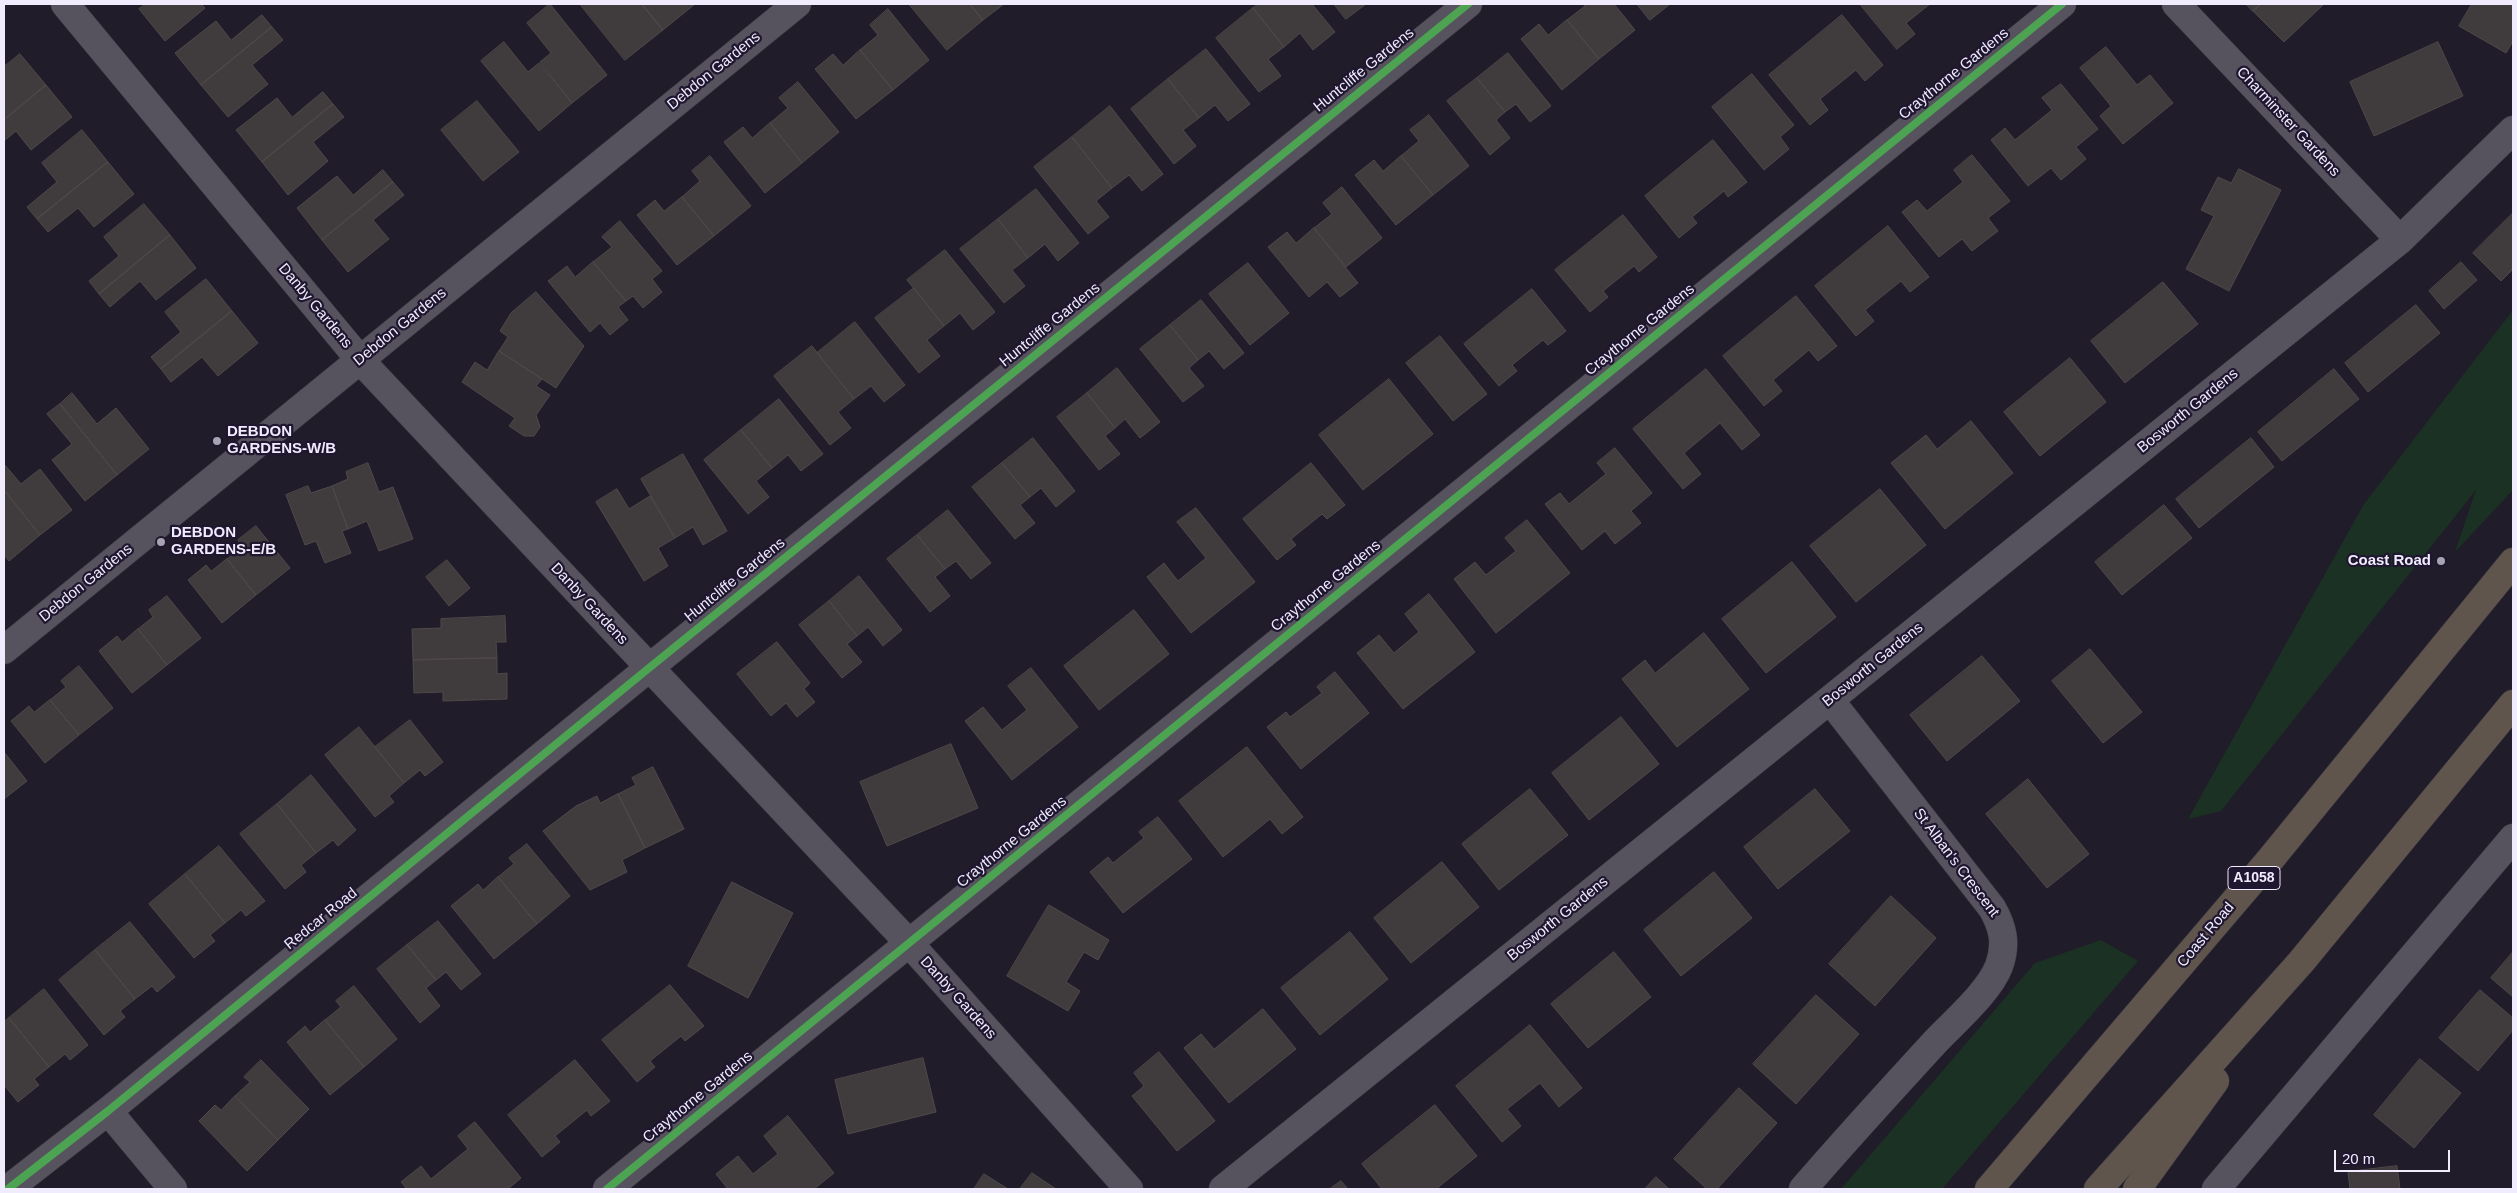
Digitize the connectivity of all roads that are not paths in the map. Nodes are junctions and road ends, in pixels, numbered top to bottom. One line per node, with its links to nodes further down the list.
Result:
1 (65, 4): 8 (street, Danby Gardens)
2 (797, 4): 8 (street, Debdon Gardens)
3 (1468, 4): 11 (street, Huntcliffe Gardens)
4 (2062, 4): 15 (street, Craythorne Gardens)
5 (2176, 4): 7 (street, Charminster Gardens)
6 (2513, 130): 7 (street, Bosworth Gardens)
7 (2400, 240): 12 (street, Bosworth Gardens)
8 (360, 360): 10 (street, Debdon Gardens); 11 (street, Danby Gardens)
9 (2513, 562): 24 (highway, Coast Road / A1058)
10 (4, 650)
11 (649, 668): 15 (street, Danby Gardens); 17 (street, Redcar Road)
12 (1830, 700): 22 (street, Bosworth Gardens); 23 (street, St Alban's Crescent)
13 (2513, 704): 16 (highway)
14 (2513, 838): 27 (street)
15 (909, 943): 20 (street, Craythorne Gardens); 21 (street, Danby Gardens)
16 (2301, 962): 25 (highway); 26 (highway)
17 (108, 1111): 18 (street, Redcar Road); 19 (street)
18 (8, 1189)
19 (172, 1189)
20 (607, 1189)
21 (1130, 1189)
22 (1223, 1189)
23 (1803, 1189)
24 (1989, 1189)
25 (2098, 1189)
26 (2137, 1189)
27 (2218, 1189)

